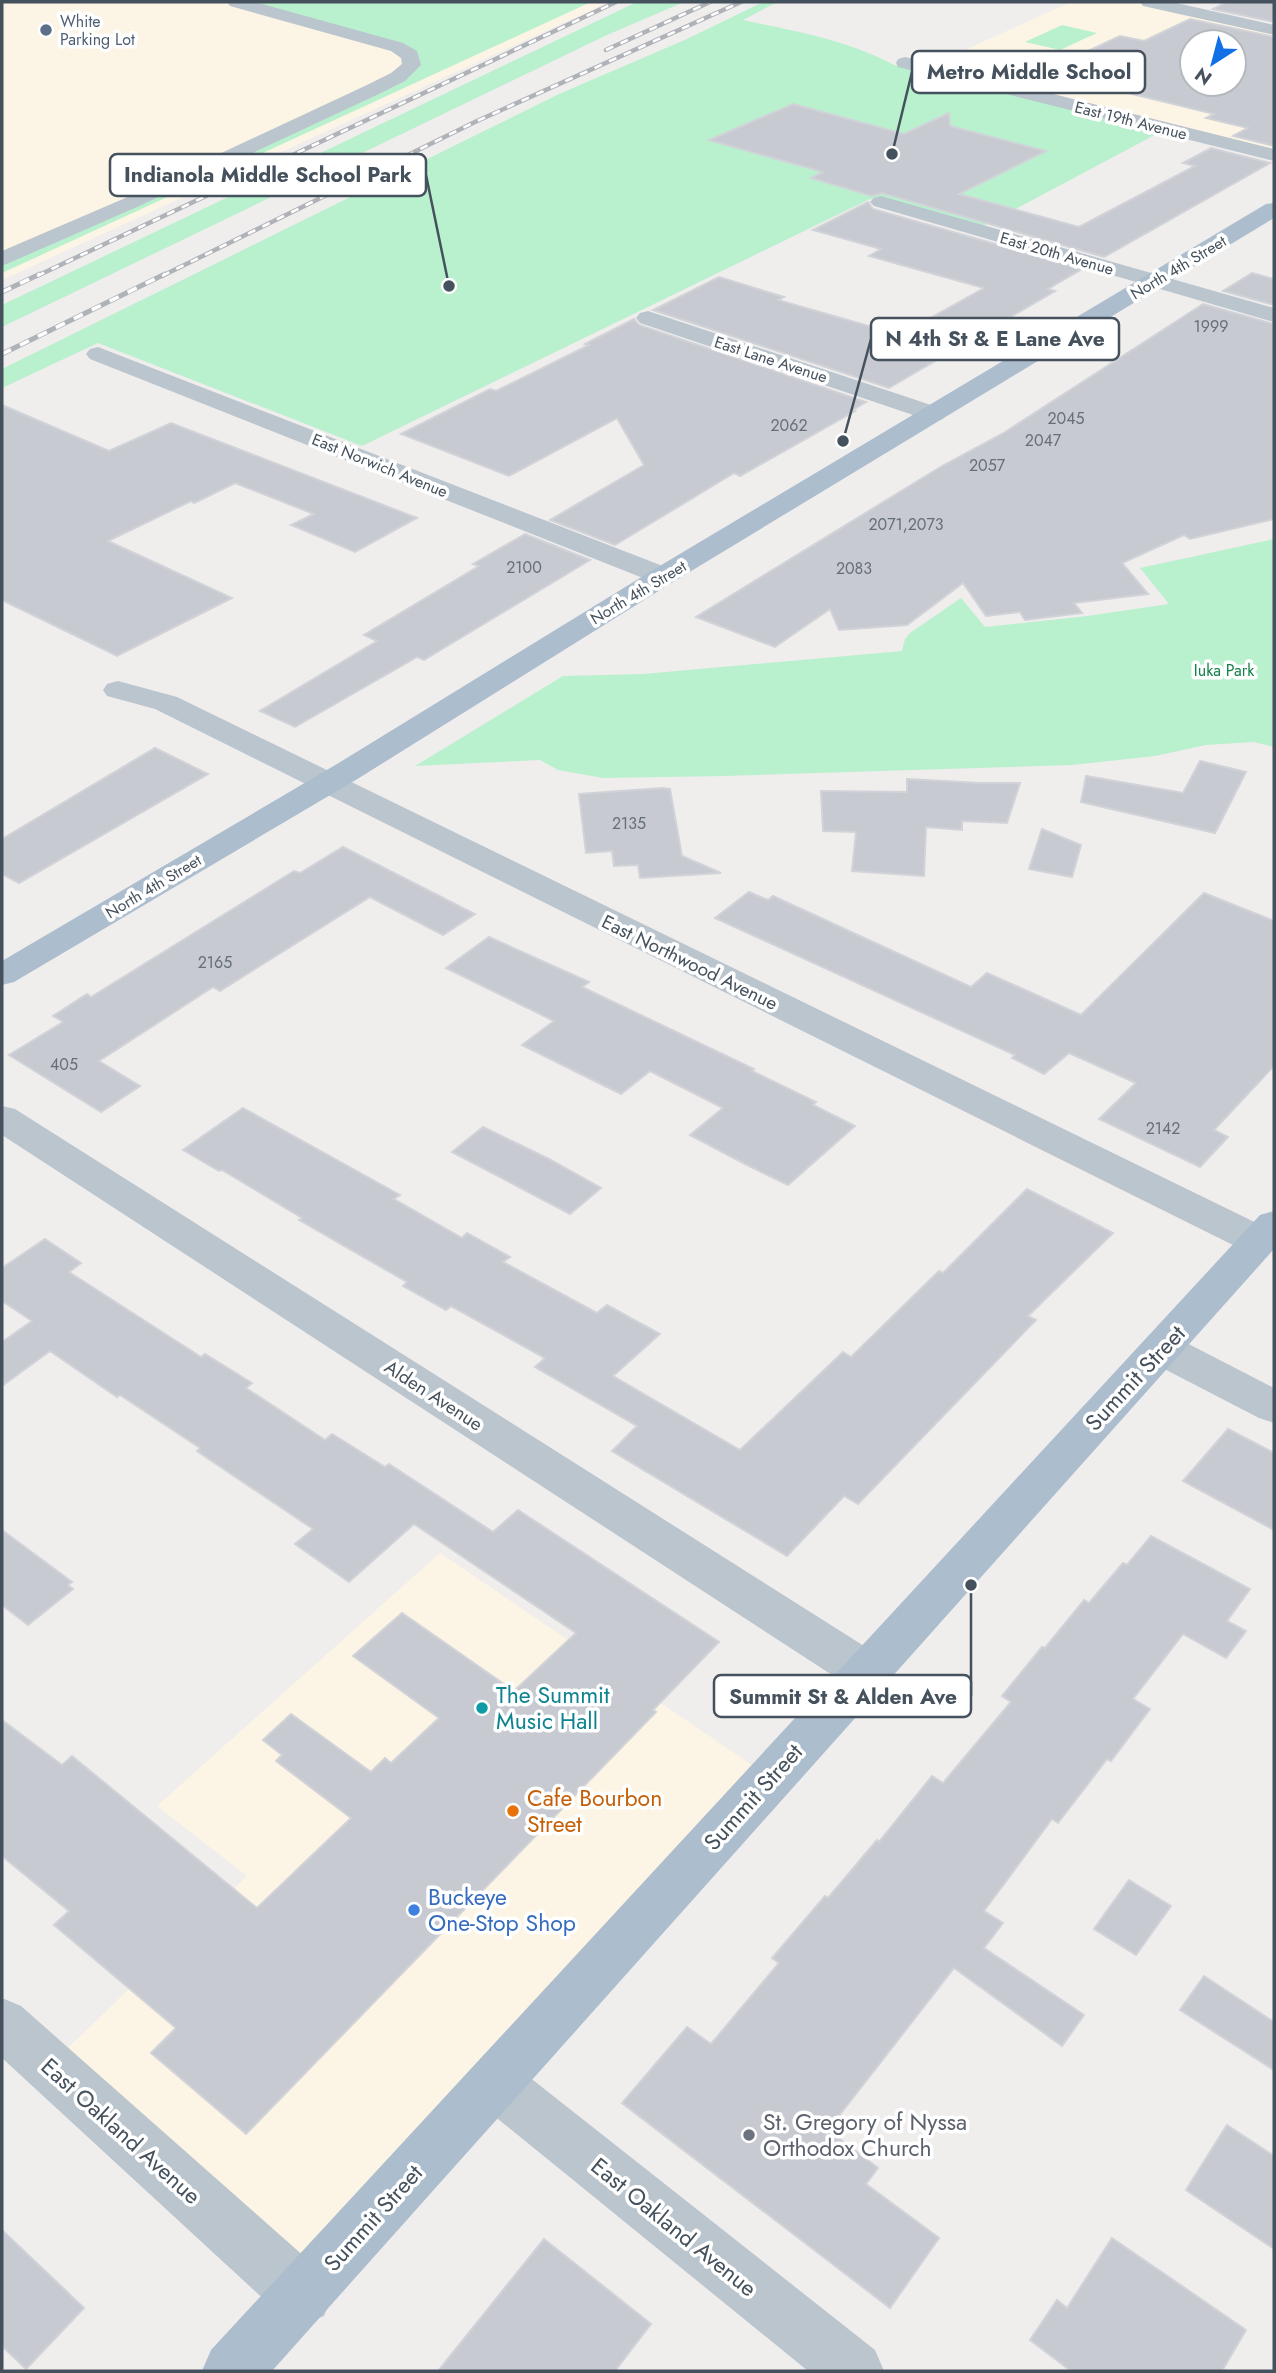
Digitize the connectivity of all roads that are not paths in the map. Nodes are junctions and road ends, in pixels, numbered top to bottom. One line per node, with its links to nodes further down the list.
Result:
1 (236, 2): 8 (street)
2 (1149, 2): 3 (street)
3 (1274, 30)
4 (905, 63): 5 (street, East 19th Avenue)
5 (1274, 155)
6 (881, 202): 9 (street, East 20th Avenue)
7 (1274, 209): 9 (main road, North 4th Street)
8 (2, 259)
9 (1154, 281): 10 (street, East 20th Avenue); 13 (main road, North 4th Street)
10 (1274, 315)
11 (648, 318): 13 (street, East Lane Avenue)
12 (98, 354): 14 (street, East Norwich Avenue)
13 (934, 414): 14 (main road, North 4th Street)
14 (663, 576): 16 (main road, North 4th Street)
15 (118, 690): 16 (street, East Northwood Avenue)
16 (327, 783): 17 (main road, North 4th Street); 19 (street, East Northwood Avenue)
17 (2, 975)
18 (2, 1118): 22 (street, Alden Avenue)
19 (1267, 1232): 20 (main road, Summit Street)
20 (1162, 1349): 21 (street); 22 (main road, Summit Street)
21 (1274, 1407)
22 (866, 1671): 24 (main road, Summit Street)
23 (2, 2023): 25 (street, East Oakland Avenue)
24 (495, 2083): 25 (main road, Summit Street); 27 (street, East Oakland Avenue)
25 (303, 2295): 26 (main road, Summit Street)
26 (232, 2371)
27 (854, 2371)

